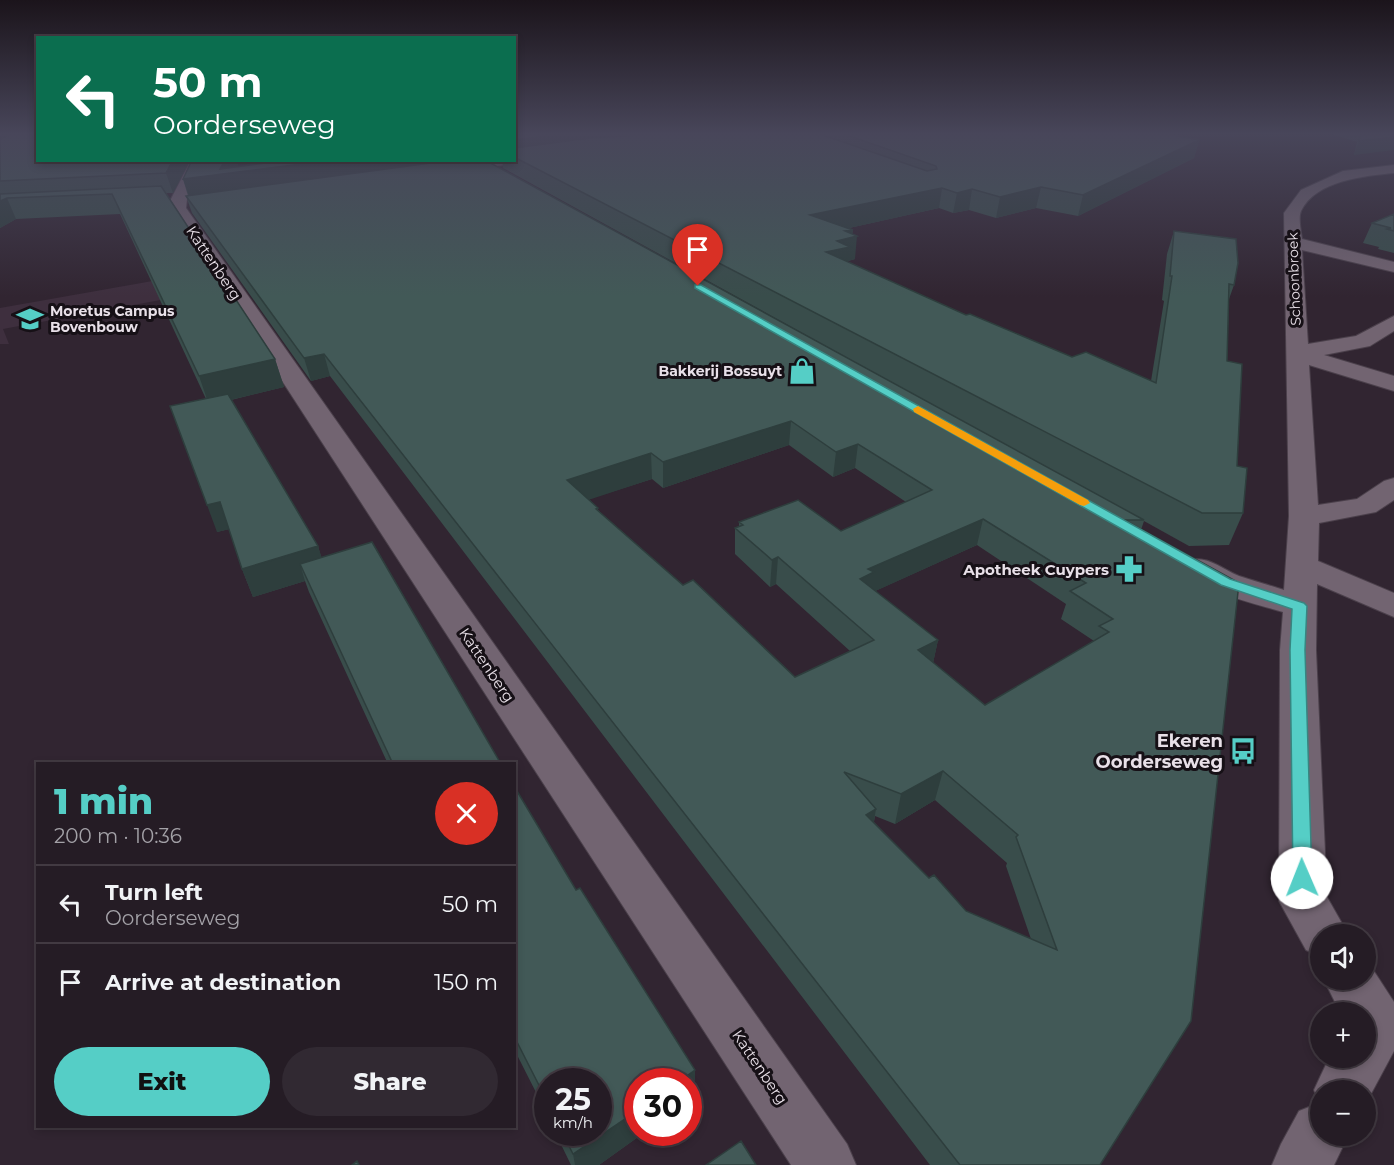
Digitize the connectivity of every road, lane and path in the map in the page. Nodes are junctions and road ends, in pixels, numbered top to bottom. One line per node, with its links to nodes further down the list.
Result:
1 (184, 188): 16 (street, Kattenberg)
2 (1316, 188): 3 (street, Schoonbroek)
3 (1292, 242): 4 (street); 6 (street, Schoonbroek)
4 (1394, 267)
5 (1394, 322): 6 (street)
6 (1296, 353): 7 (street); 9 (street, Schoonbroek)
7 (1394, 384)
8 (1394, 487): 9 (street)
9 (1304, 516): 11 (street, Schoonbroek)
10 (1174, 553): 12 (street)
11 (1302, 565): 12 (street, Schoonbroek); 13 (street)
12 (1299, 606): 14 (street, Schoonbroek)
13 (1394, 606)
14 (1317, 924)
15 (1312, 1146): 17 (street)
16 (826, 1165)
17 (1302, 1165)

